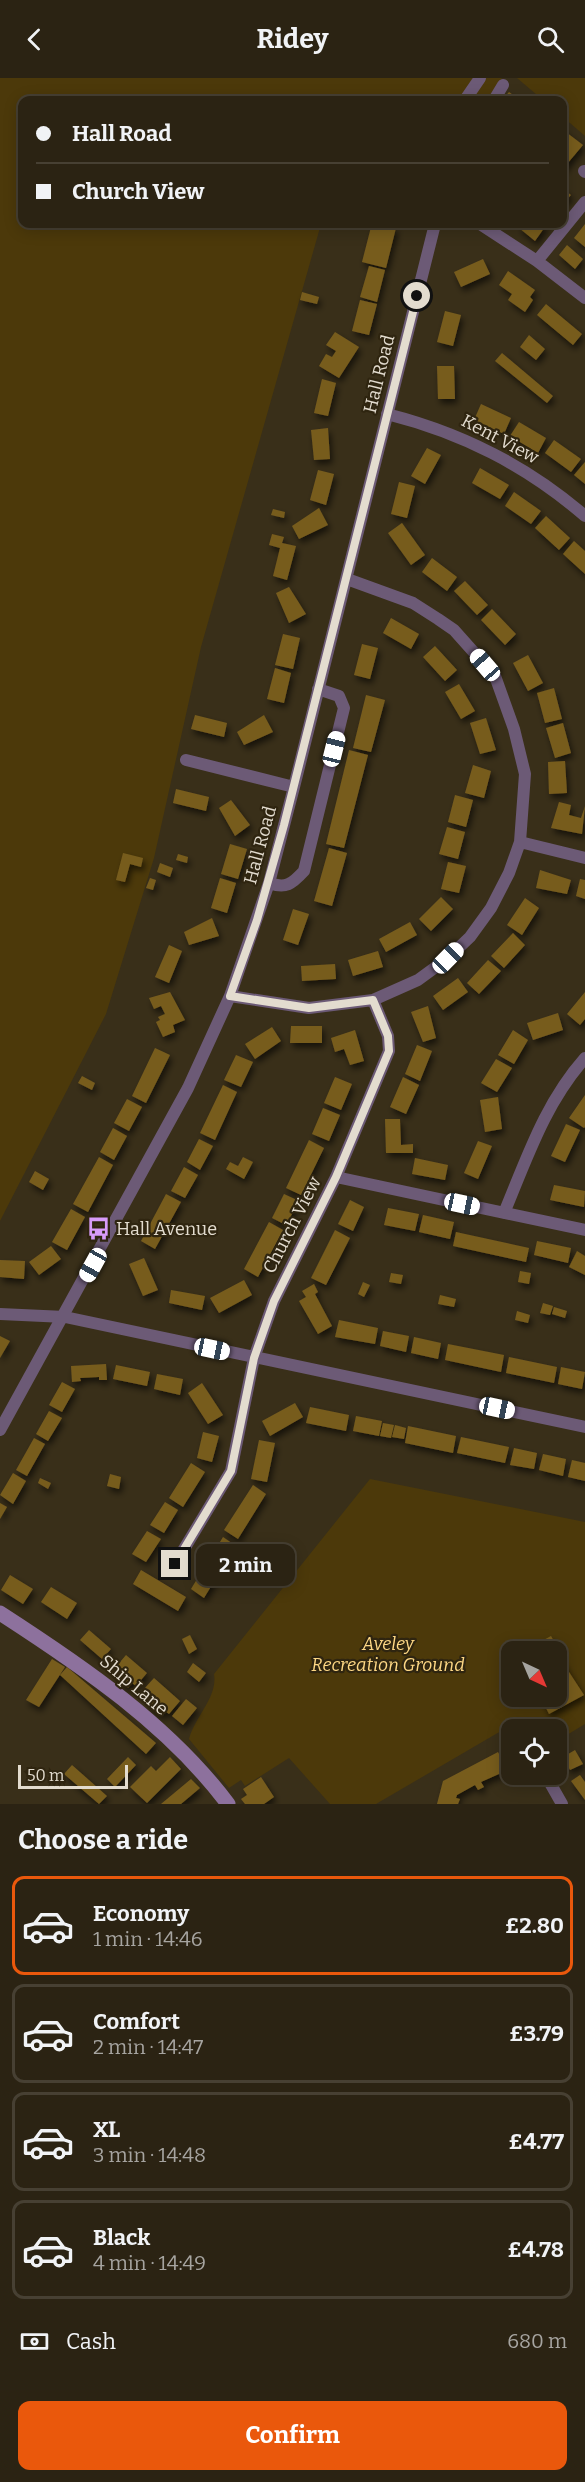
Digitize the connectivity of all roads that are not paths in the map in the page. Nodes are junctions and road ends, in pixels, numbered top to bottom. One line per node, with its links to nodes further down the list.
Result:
1 (480, 78): 3 (street)
2 (503, 85): 4 (street)
3 (468, 96)
4 (496, 96)
5 (585, 202): 6 (street)
6 (567, 224)
7 (434, 228): 12 (street, Hall Road)
8 (486, 228): 10 (street)
9 (564, 228): 10 (street)
10 (537, 261): 11 (street)
11 (585, 298)
12 (387, 414): 13 (street, Kent View); 14 (street, Hall Road)
13 (585, 516)
14 (347, 579): 15 (street, Hall Road); 18 (street)
15 (318, 689): 17 (street, Hall Road); 20 (street)
16 (186, 760): 17 (street)
17 (294, 787): 20 (street, Hall Road)
18 (520, 842): 19 (street); 22 (street)
19 (585, 858)
20 (269, 883): 21 (street, Hall Road)
21 (230, 996): 22 (street); 28 (street, Hall Road)
22 (373, 1000): 24 (street, Church View)
23 (585, 1058): 25 (street)
24 (336, 1177): 25 (street); 29 (street, Church View)
25 (504, 1213): 26 (street)
26 (585, 1230)
27 (0, 1314): 28 (street)
28 (64, 1317): 29 (street); 31 (street, Hall Road)
29 (254, 1358): 30 (street); 32 (street, Church View)
30 (585, 1427)
31 (0, 1430)
32 (175, 1564)
33 (0, 1613): 35 (street, Ship Lane)
34 (551, 1785): 36 (street)
35 (228, 1804)
36 (561, 1804)

